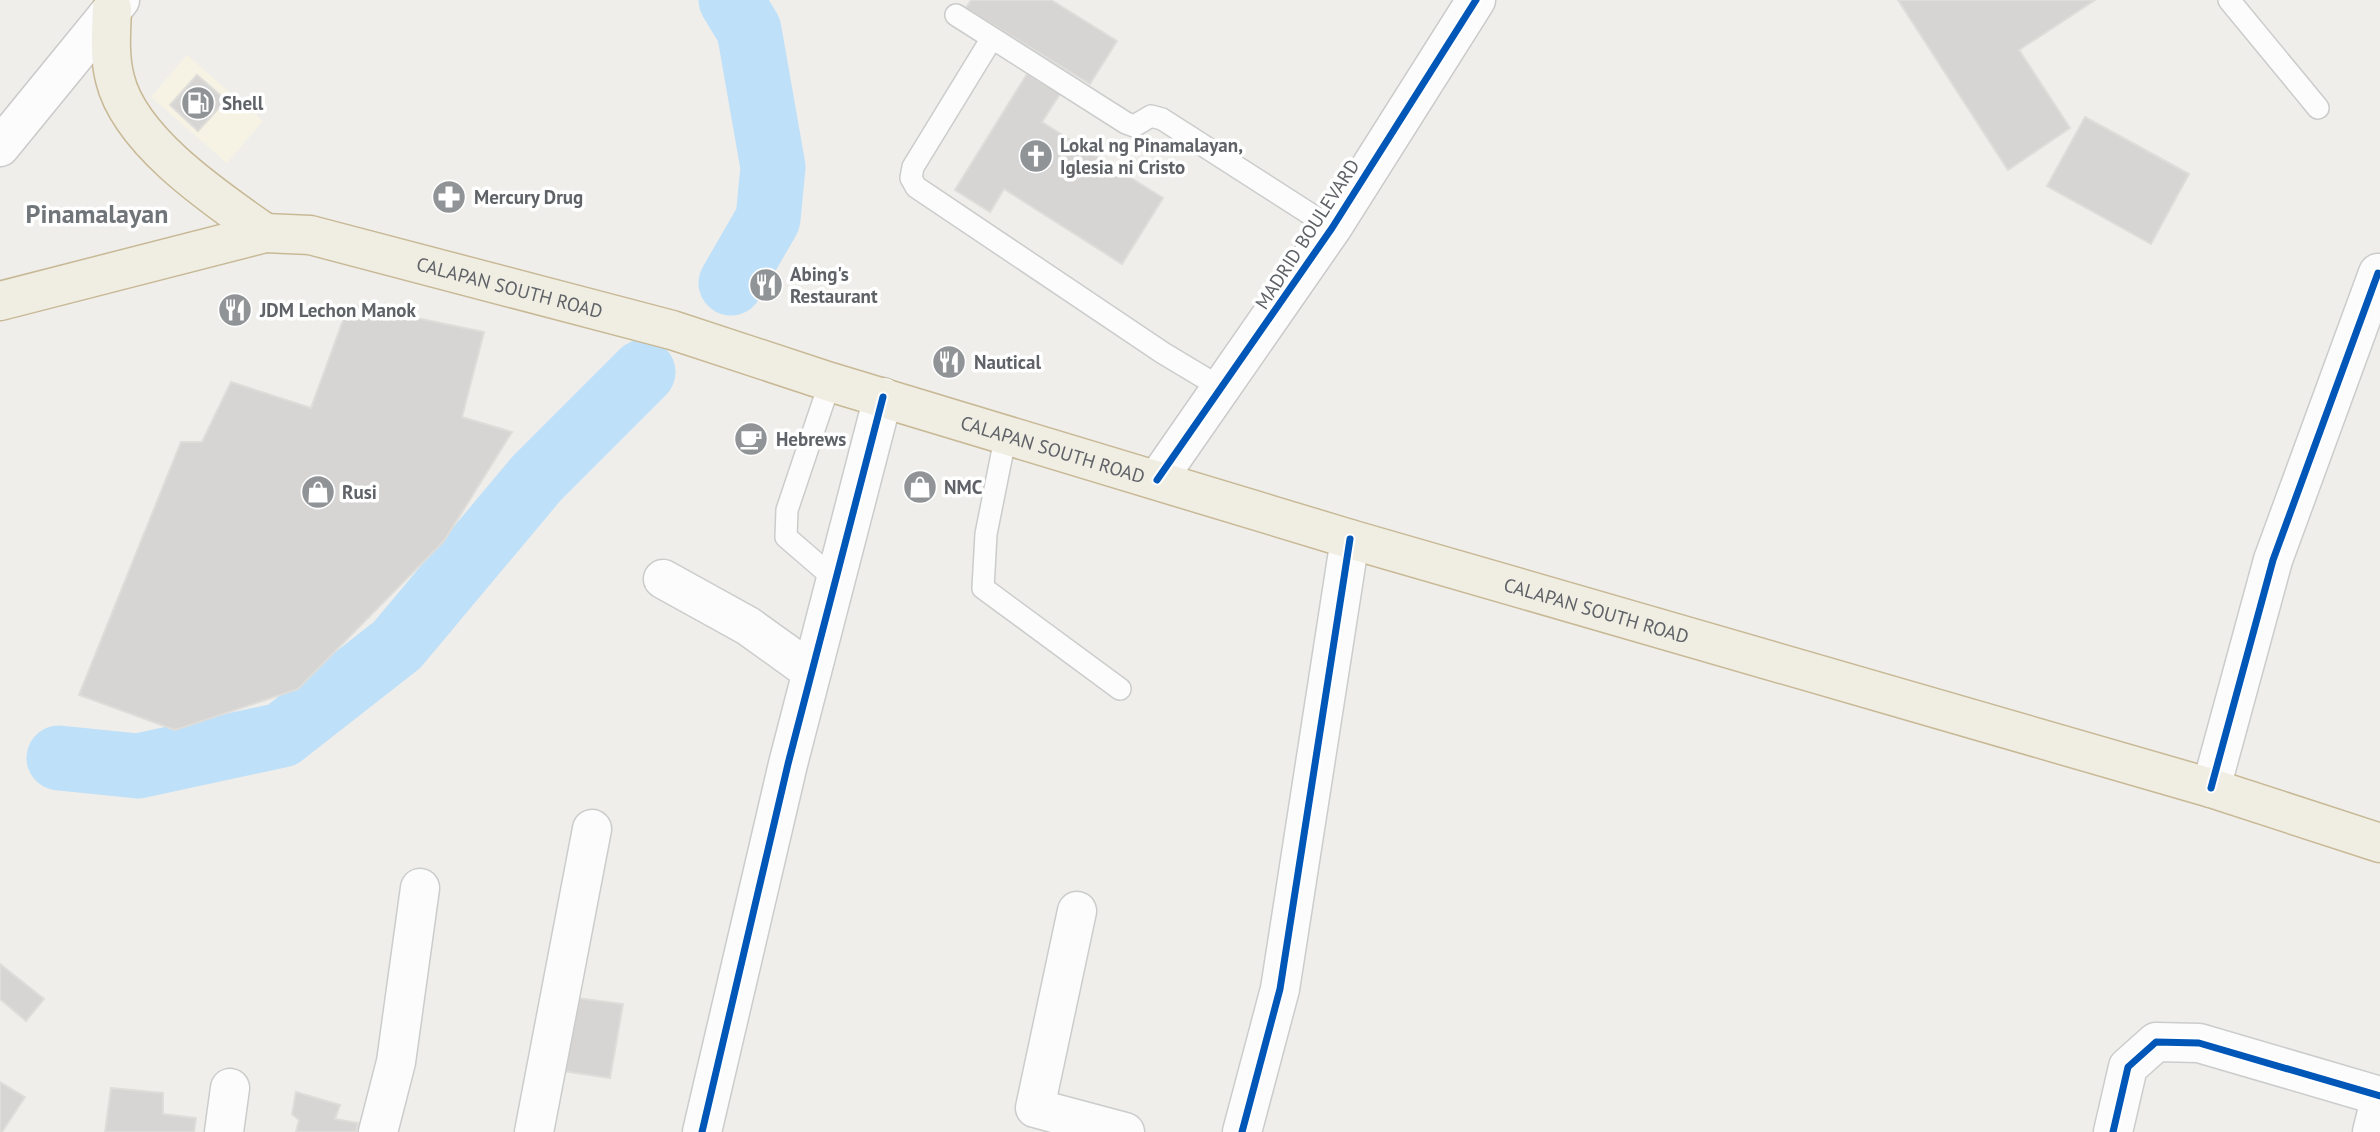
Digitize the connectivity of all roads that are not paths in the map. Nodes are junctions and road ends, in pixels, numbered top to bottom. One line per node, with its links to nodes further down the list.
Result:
1 (1476, 0): 8 (street, MADRID BOULEVARD)
2 (2229, 0): 6 (lane)
3 (116, 5): 7 (street); 9 (highway)
4 (956, 15): 5 (lane)
5 (992, 38): 8 (lane); 13 (lane)
6 (2318, 108)
7 (0, 147)
8 (1332, 228): 13 (street, MADRID BOULEVARD)
9 (265, 233): 11 (highway, CALAPAN SOUTH ROAD); 12 (highway, CALAPAN SOUTH ROAD)
10 (2378, 273): 22 (street)
11 (0, 300)
12 (830, 382): 14 (highway, CALAPAN SOUTH ROAD); 19 (lane)
13 (1223, 389): 16 (street, MADRID BOULEVARD)
14 (883, 397): 15 (highway, CALAPAN SOUTH ROAD); 19 (street)
15 (1006, 435): 16 (highway, CALAPAN SOUTH ROAD); 21 (lane)
16 (1157, 481): 17 (highway, CALAPAN SOUTH ROAD)
17 (1350, 540): 22 (highway, CALAPAN SOUTH ROAD); 34 (street)
18 (663, 579): 20 (street)
19 (837, 581): 20 (street)
20 (812, 673): 32 (street)
21 (1120, 689)
22 (2211, 788): 24 (highway, CALAPAN SOUTH ROAD)
23 (592, 829): 31 (street)
24 (2380, 843)
25 (421, 888): 30 (street)
26 (1077, 911): 33 (street)
27 (230, 1088): 29 (street)
28 (2380, 1098): 35 (street); 36 (street)
29 (224, 1132)
30 (378, 1132)
31 (534, 1132)
32 (702, 1132)
33 (1125, 1132)
34 (1242, 1132)
35 (2113, 1132)
36 (2372, 1132)

